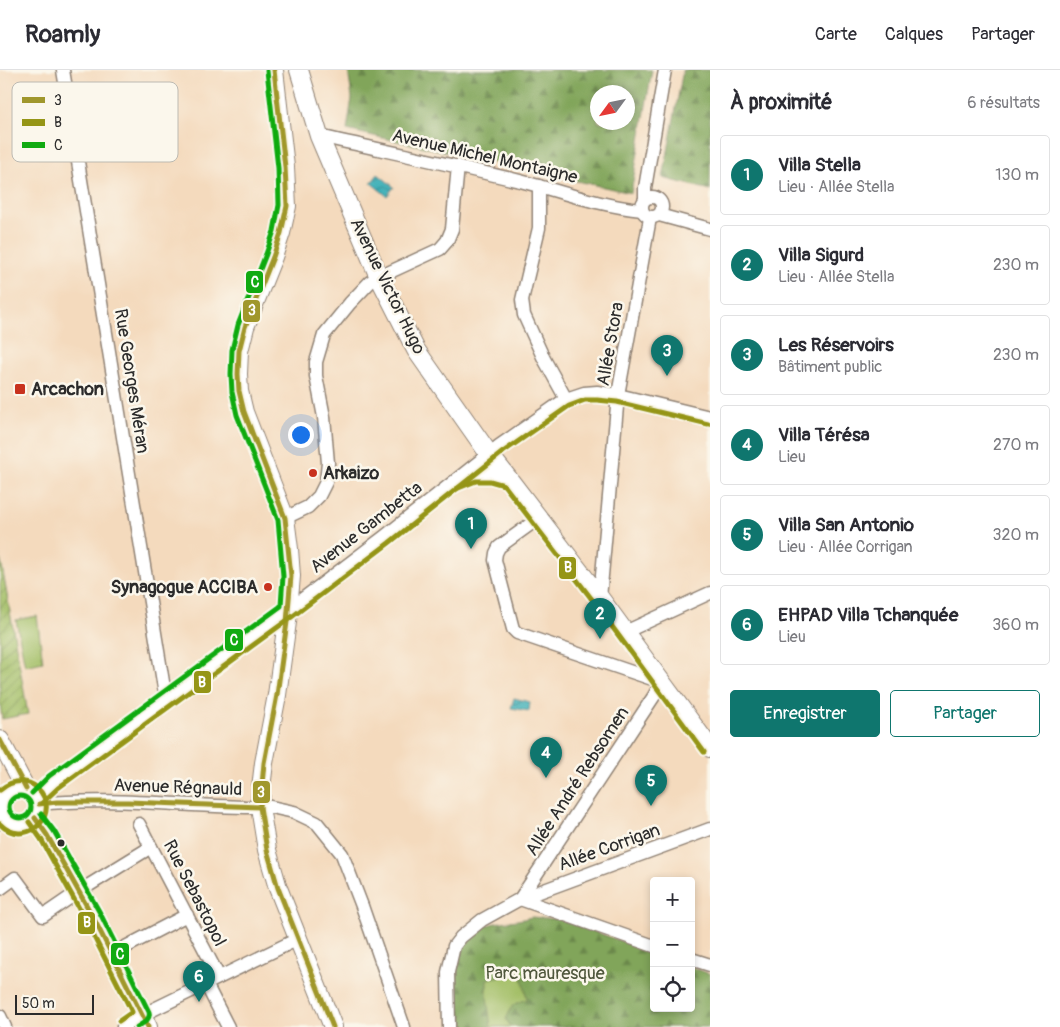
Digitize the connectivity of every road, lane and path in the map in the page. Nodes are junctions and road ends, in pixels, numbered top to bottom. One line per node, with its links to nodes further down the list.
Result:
1 (274, 70): 18 (street)
2 (299, 70): 4 (street, Avenue Victor Hugo)
3 (665, 70): 8 (street, Allée Stora)
4 (319, 136): 6 (street, Avenue Michel Montaigne); 10 (street, Avenue Victor Hugo)
5 (78, 162): 25 (street, Rue Georges Méran)
6 (458, 166): 7 (street, Avenue Michel Montaigne); 10 (street)
7 (539, 186): 8 (street, Avenue Michel Montaigne); 12 (street)
8 (649, 210): 9 (street, Avenue Michel Montaigne); 11 (street, Allée Stora)
9 (710, 229)
10 (379, 277): 14 (street, Avenue Victor Hugo); 18 (street)
11 (618, 396): 12 (street); 13 (street); 21 (street, Allée Stora)
12 (566, 399): 14 (street, Avenue Gambetta)
13 (710, 417)
14 (489, 454): 15 (street); 16 (street, Avenue Victor Hugo); 17 (street, Avenue Gambetta)
15 (491, 474): 16 (street, Avenue Gambetta); 17 (street, Avenue Gambetta)
16 (508, 478): 19 (street, Avenue Victor Hugo)
17 (453, 482): 22 (street, Avenue Gambetta)
18 (285, 518): 22 (street)
19 (539, 518): 21 (street, Avenue Victor Hugo); 24 (street)
20 (710, 592): 23 (street)
21 (600, 598): 23 (street, Avenue Victor Hugo)
22 (288, 610): 25 (street, Avenue Gambetta); 30 (street)
23 (624, 632): 24 (street, Avenue Victor Hugo)
24 (661, 682): 27 (street, Avenue Victor Hugo); 37 (street, Allée André Rebsomen)
25 (169, 698): 29 (street, Avenue Gambetta)
26 (0, 740): 29 (street)
27 (710, 748)
28 (0, 759): 29 (street)
29 (30, 800): 30 (street, Avenue Régnauld); 31 (street); 31 (street); 36 (street)
30 (260, 807): 39 (street); 52 (street, Avenue Régnauld)
31 (3, 822)
32 (140, 824): 34 (street, Rue Sebastopol)
33 (710, 829): 37 (street, Allée Corrigan)
34 (151, 847): 36 (street); 38 (street, Rue Sebastopol)
35 (0, 889): 36 (street)
36 (78, 892): 41 (street)
37 (520, 899): 40 (street); 53 (street, Allée Corrigan)
38 (187, 915): 41 (street); 44 (street, Rue Sebastopol)
39 (298, 939): 44 (street); 51 (street)
40 (650, 945)
41 (112, 954): 47 (street)
42 (695, 959): 43 (street)
43 (710, 965)
44 (219, 977): 45 (street)
45 (206, 984): 47 (street); 50 (street)
46 (0, 1016): 48 (street)
47 (145, 1021): 49 (street)
48 (5, 1027)
49 (123, 1027)
50 (228, 1027)
51 (333, 1027)
52 (404, 1027)
53 (449, 1027)

